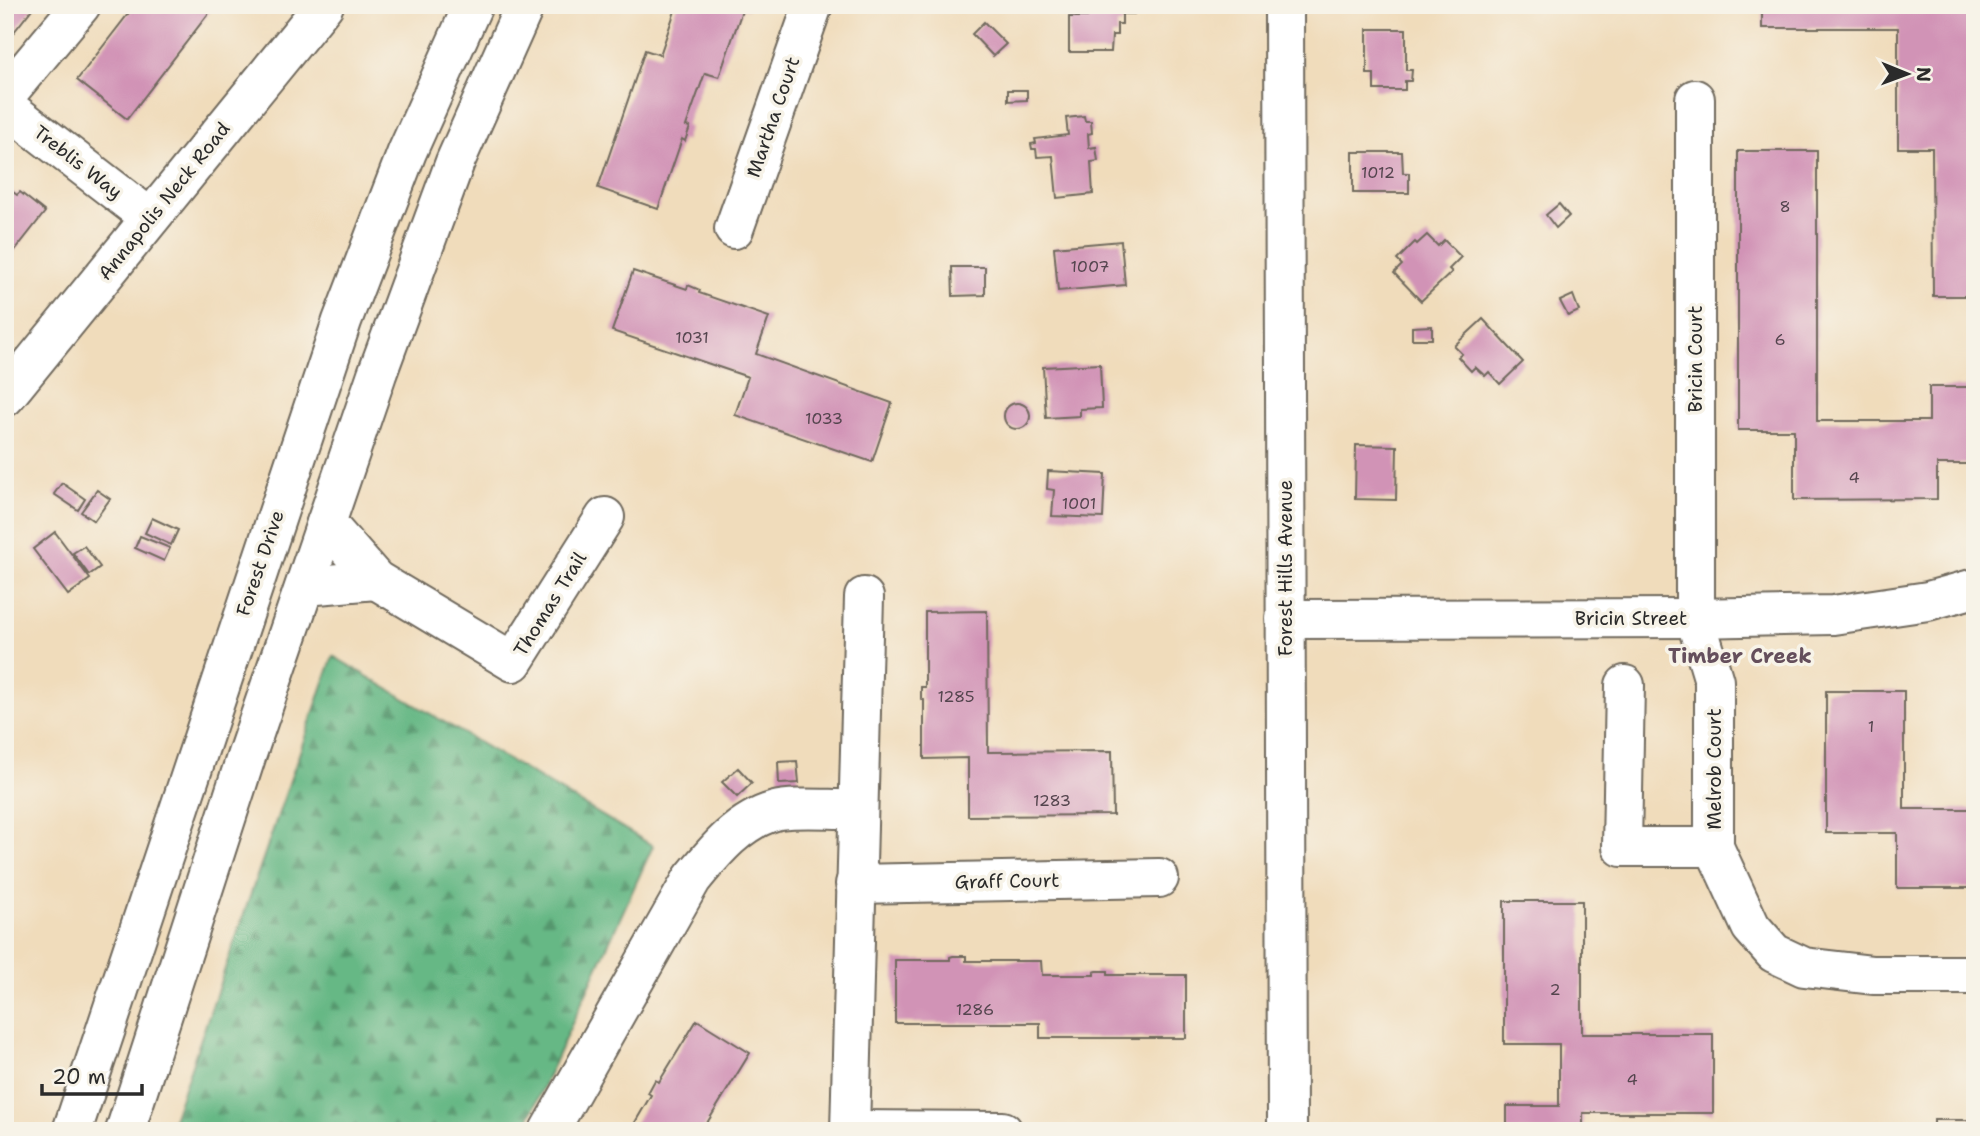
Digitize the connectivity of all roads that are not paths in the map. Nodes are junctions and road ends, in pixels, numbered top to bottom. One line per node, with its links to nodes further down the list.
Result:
1 (81, 5): 7 (street)
2 (324, 5): 10 (street, Annapolis Neck Road)
3 (473, 5): 28 (street, Forest Drive)
4 (525, 5): 14 (street)
5 (813, 5): 11 (street, Martha Court)
6 (1284, 5): 20 (street, Forest Hills Avenue)
7 (5, 96)
8 (1695, 99): 19 (street, Bricin Court)
9 (5, 106): 10 (street, Treblis Way)
10 (150, 218): 12 (street, Annapolis Neck Road)
11 (734, 229)
12 (5, 397)
13 (605, 517): 15 (street, Thomas Trail)
14 (326, 523): 15 (street, Thomas Trail); 16 (street)
15 (376, 580): 16 (street)
16 (304, 586): 29 (street)
17 (1975, 588): 19 (street, Bricin Street)
18 (864, 597): 22 (street)
19 (1695, 618): 20 (street, Bricin Street); 23 (street, Melrob Court)
20 (1285, 619): 32 (street, Forest Hills Avenue)
21 (1625, 685): 23 (street)
22 (857, 810): 25 (street); 30 (street)
23 (1714, 847): 26 (street, Melrob Court)
24 (1159, 878): 25 (street, Graff Court)
25 (855, 884): 27 (street)
26 (1975, 975)
27 (850, 1130): 31 (street)
28 (72, 1131)
29 (125, 1131)
30 (549, 1131)
31 (1003, 1131)
32 (1287, 1131)

